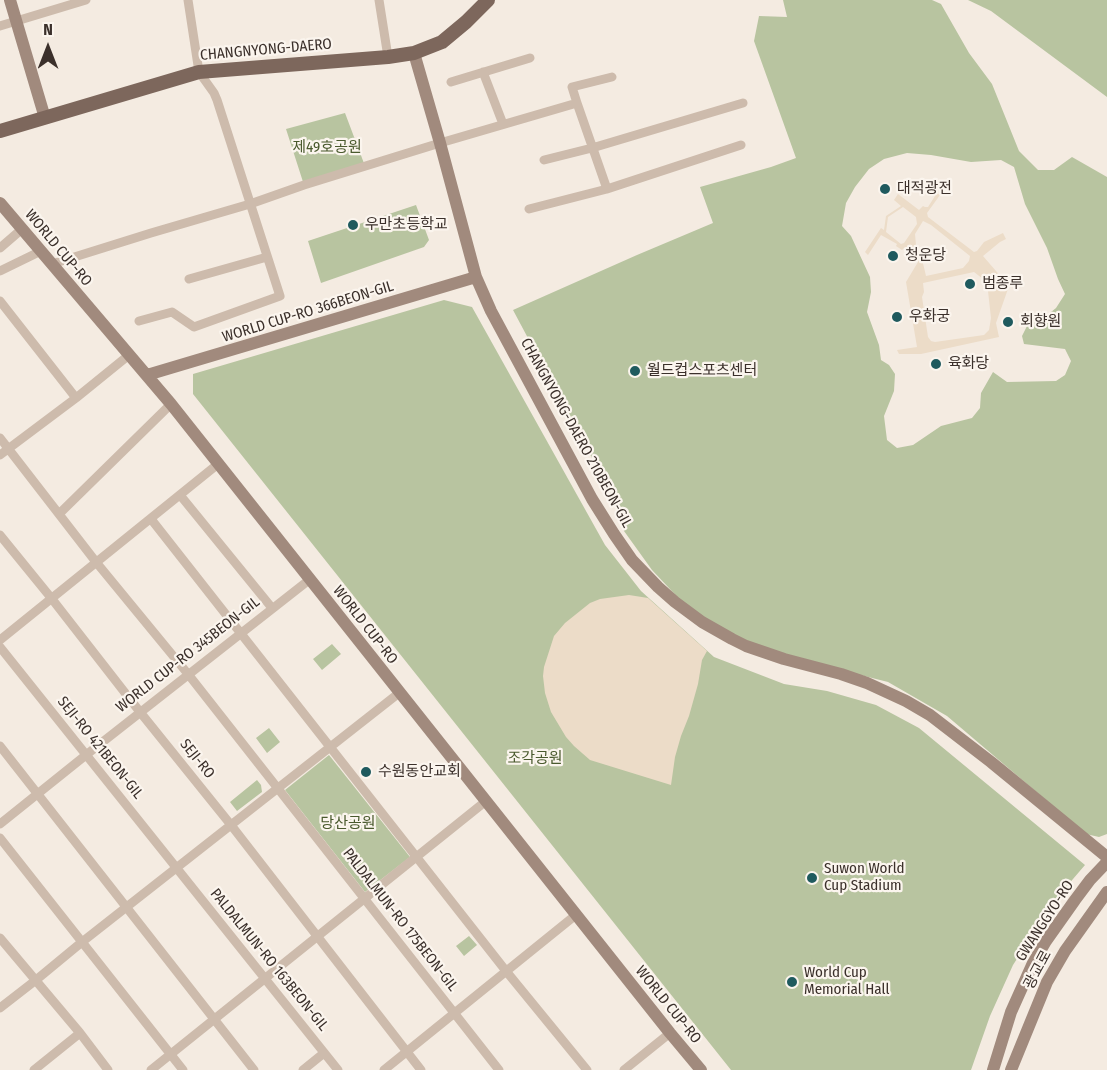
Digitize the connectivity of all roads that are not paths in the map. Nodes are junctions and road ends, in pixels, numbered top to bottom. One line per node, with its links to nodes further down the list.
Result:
1 (10, 0): 6 (street)
2 (86, 0): 6 (street)
3 (188, 0): 11 (street)
4 (379, 0): 9 (street)
5 (488, 0): 8 (main road, CHANGNYONG-DAERO)
6 (17, 21): 7 (street); 17 (street)
7 (0, 26)
8 (414, 53): 9 (main road, CHANGNYONG-DAERO); 20 (street, CHANGNYONG-DAERO 210BEON-GIL)
9 (388, 57): 11 (main road, CHANGNYONG-DAERO)
10 (530, 58): 12 (street)
11 (200, 72): 17 (main road, CHANGNYONG-DAERO); 26 (street)
12 (483, 72): 14 (street); 18 (street)
13 (612, 77): 15 (street)
14 (451, 82)
15 (577, 103): 18 (street); 22 (street)
16 (743, 103): 22 (street)
17 (45, 118): 19 (main road, CHANGNYONG-DAERO)
18 (503, 124): 20 (street)
19 (0, 131)
20 (440, 143): 26 (street); 34 (street, CHANGNYONG-DAERO 210BEON-GIL)
21 (741, 145): 24 (street)
22 (592, 148): 23 (street); 24 (street)
23 (544, 160)
24 (607, 189): 27 (street)
25 (0, 203): 28 (street, WORLD CUP-RO)
26 (250, 204): 31 (street); 32 (street)
27 (529, 209)
28 (22, 230): 29 (street); 30 (street, WORLD CUP-RO)
29 (0, 248)
30 (41, 251): 32 (street, WORLD CUP-RO); 33 (street)
31 (267, 257): 35 (street); 37 (street)
32 (52, 264): 38 (street, WORLD CUP-RO)
33 (0, 271)
34 (477, 277): 39 (street, WORLD CUP-RO 366BEON-GIL); 69 (street, CHANGNYONG-DAERO 210BEON-GIL)
35 (189, 279)
36 (0, 301): 40 (street)
37 (139, 321)
38 (129, 355): 39 (street, WORLD CUP-RO); 40 (street)
39 (147, 375): 41 (street, WORLD CUP-RO)
40 (76, 398): 43 (street)
41 (171, 404): 44 (street, WORLD CUP-RO); 46 (street)
42 (0, 438): 43 (street)
43 (4, 452): 46 (street)
44 (218, 464): 45 (street); 50 (street, WORLD CUP-RO)
45 (180, 495): 47 (street); 52 (street)
46 (59, 514): 49 (street)
47 (151, 519): 49 (street); 53 (street)
48 (0, 535): 51 (street, SEJI-RO)
49 (96, 562): 51 (street); 56 (street)
50 (309, 579): 52 (street, WORLD CUP-RO 345BEON-GIL); 57 (street, WORLD CUP-RO)
51 (52, 599): 54 (street); 58 (street, SEJI-RO)
52 (272, 608): 53 (street, WORLD CUP-RO 345BEON-GIL)
53 (240, 633): 56 (street, WORLD CUP-RO 345BEON-GIL); 60 (street)
54 (0, 640)
55 (0, 647): 61 (street, SEJI-RO 421BEON-GIL)
56 (188, 674): 58 (street, WORLD CUP-RO 345BEON-GIL); 62 (street)
57 (399, 693): 60 (street); 64 (street, WORLD CUP-RO)
58 (140, 712): 61 (street, WORLD CUP-RO 345BEON-GIL); 66 (street, SEJI-RO)
59 (0, 746): 63 (street)
60 (331, 747): 62 (street); 68 (street)
61 (86, 754): 63 (street, WORLD CUP-RO 345BEON-GIL); 71 (street, SEJI-RO 421BEON-GIL)
62 (277, 789): 66 (street); 73 (street, PALDALMUN-RO 175BEON-GIL)
63 (38, 793): 65 (street, WORLD CUP-RO 345BEON-GIL); 74 (street)
64 (486, 801): 68 (street); 75 (street, WORLD CUP-RO)
65 (0, 824)
66 (231, 825): 71 (street); 76 (street, SEJI-RO)
67 (0, 838): 78 (street)
68 (416, 857): 73 (street); 79 (street)
69 (1107, 857)
70 (1107, 862): 103 (street, GWANGGYO-RO)
71 (177, 868): 74 (street); 80 (street, PALDALMUN-RO 163BEON-GIL)
72 (1107, 892): 104 (street, 광교로)
73 (364, 899): 76 (street); 83 (street, PALDALMUN-RO 175BEON-GIL)
74 (126, 907): 78 (street); 84 (street)
75 (577, 914): 79 (street); 85 (street, WORLD CUP-RO)
76 (318, 936): 80 (street); 87 (street, SEJI-RO)
77 (0, 938): 81 (street)
78 (82, 942): 81 (street); 89 (street)
79 (506, 971): 83 (street); 100 (street)
80 (265, 978): 84 (street); 88 (street, PALDALMUN-RO 163BEON-GIL)
81 (36, 980): 82 (street); 86 (street)
82 (0, 1008)
83 (454, 1014): 87 (street); 99 (street, PALDALMUN-RO 175BEON-GIL)
84 (214, 1019): 89 (street); 94 (street)
85 (670, 1033): 101 (street); 102 (street, WORLD CUP-RO)
86 (80, 1034): 90 (street); 91 (street)
87 (407, 1051): 97 (street); 98 (street, SEJI-RO)
88 (324, 1053): 95 (street); 96 (street, PALDALMUN-RO 163BEON-GIL)
89 (170, 1054): 92 (street); 93 (street)
90 (34, 1070)
91 (108, 1070)
92 (151, 1070)
93 (183, 1070)
94 (254, 1070)
95 (303, 1070)
96 (338, 1070)
97 (384, 1070)
98 (421, 1070)
99 (499, 1070)
100 (587, 1070)
101 (624, 1070)
102 (701, 1070)
103 (993, 1070)
104 (1011, 1070)

